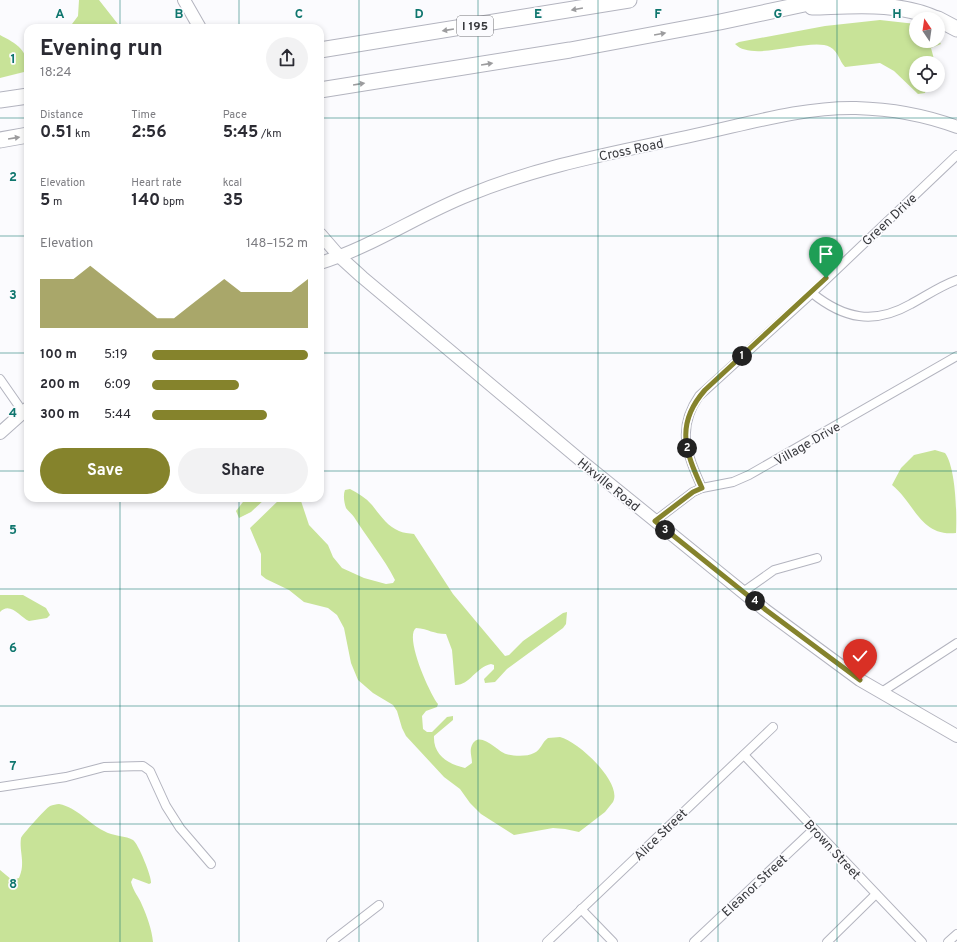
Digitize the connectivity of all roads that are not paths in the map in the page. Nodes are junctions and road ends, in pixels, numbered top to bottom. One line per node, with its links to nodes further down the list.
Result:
1 (184, 0): 7 (street)
2 (629, 0): 9 (highway, I 195, one-way to 9)
3 (823, 0): 4 (highway)
4 (783, 9): 5 (highway); 10 (highway, one-way to 4)
5 (917, 12)
6 (945, 23): 8 (highway)
7 (198, 24)
8 (957, 29)
9 (324, 49)
10 (324, 89)
11 (24, 97): 12 (highway)
12 (0, 100)
13 (957, 127): 18 (street, Cross Road)
14 (24, 136): 15 (highway, one-way to 14)
15 (0, 140)
16 (957, 155): 21 (street, Green Drive)
17 (324, 239): 18 (street, Hixville Road)
18 (340, 257): 19 (street, Cross Road); 28 (street, Hixville Road)
19 (324, 262)
20 (957, 280): 21 (street)
21 (812, 293): 27 (street, Green Drive)
22 (957, 356): 27 (street, Village Drive)
23 (0, 379): 24 (street)
24 (24, 409)
25 (24, 411): 26 (street)
26 (0, 433)
27 (702, 488): 28 (street, Village Drive)
28 (655, 521): 30 (street, Hixville Road)
29 (817, 558): 30 (street)
30 (743, 592): 32 (street, Hixville Road)
31 (957, 643): 32 (street)
32 (880, 692): 34 (street, Hixville Road)
33 (772, 727): 35 (street, Alice Street)
34 (957, 736)
35 (744, 754): 37 (street, Brown Street); 41 (street, Alice Street)
36 (0, 787): 38 (street)
37 (814, 829): 39 (street, Brown Street); 46 (street, Eleanor Street)
38 (211, 864)
39 (876, 894): 47 (street); 48 (street, Brown Street)
40 (379, 905): 43 (street)
41 (581, 909): 44 (street, Alice Street); 45 (street)
42 (957, 934): 49 (street)
43 (331, 942)
44 (547, 942)
45 (613, 942)
46 (694, 942)
47 (826, 942)
48 (922, 942)
49 (948, 942)

